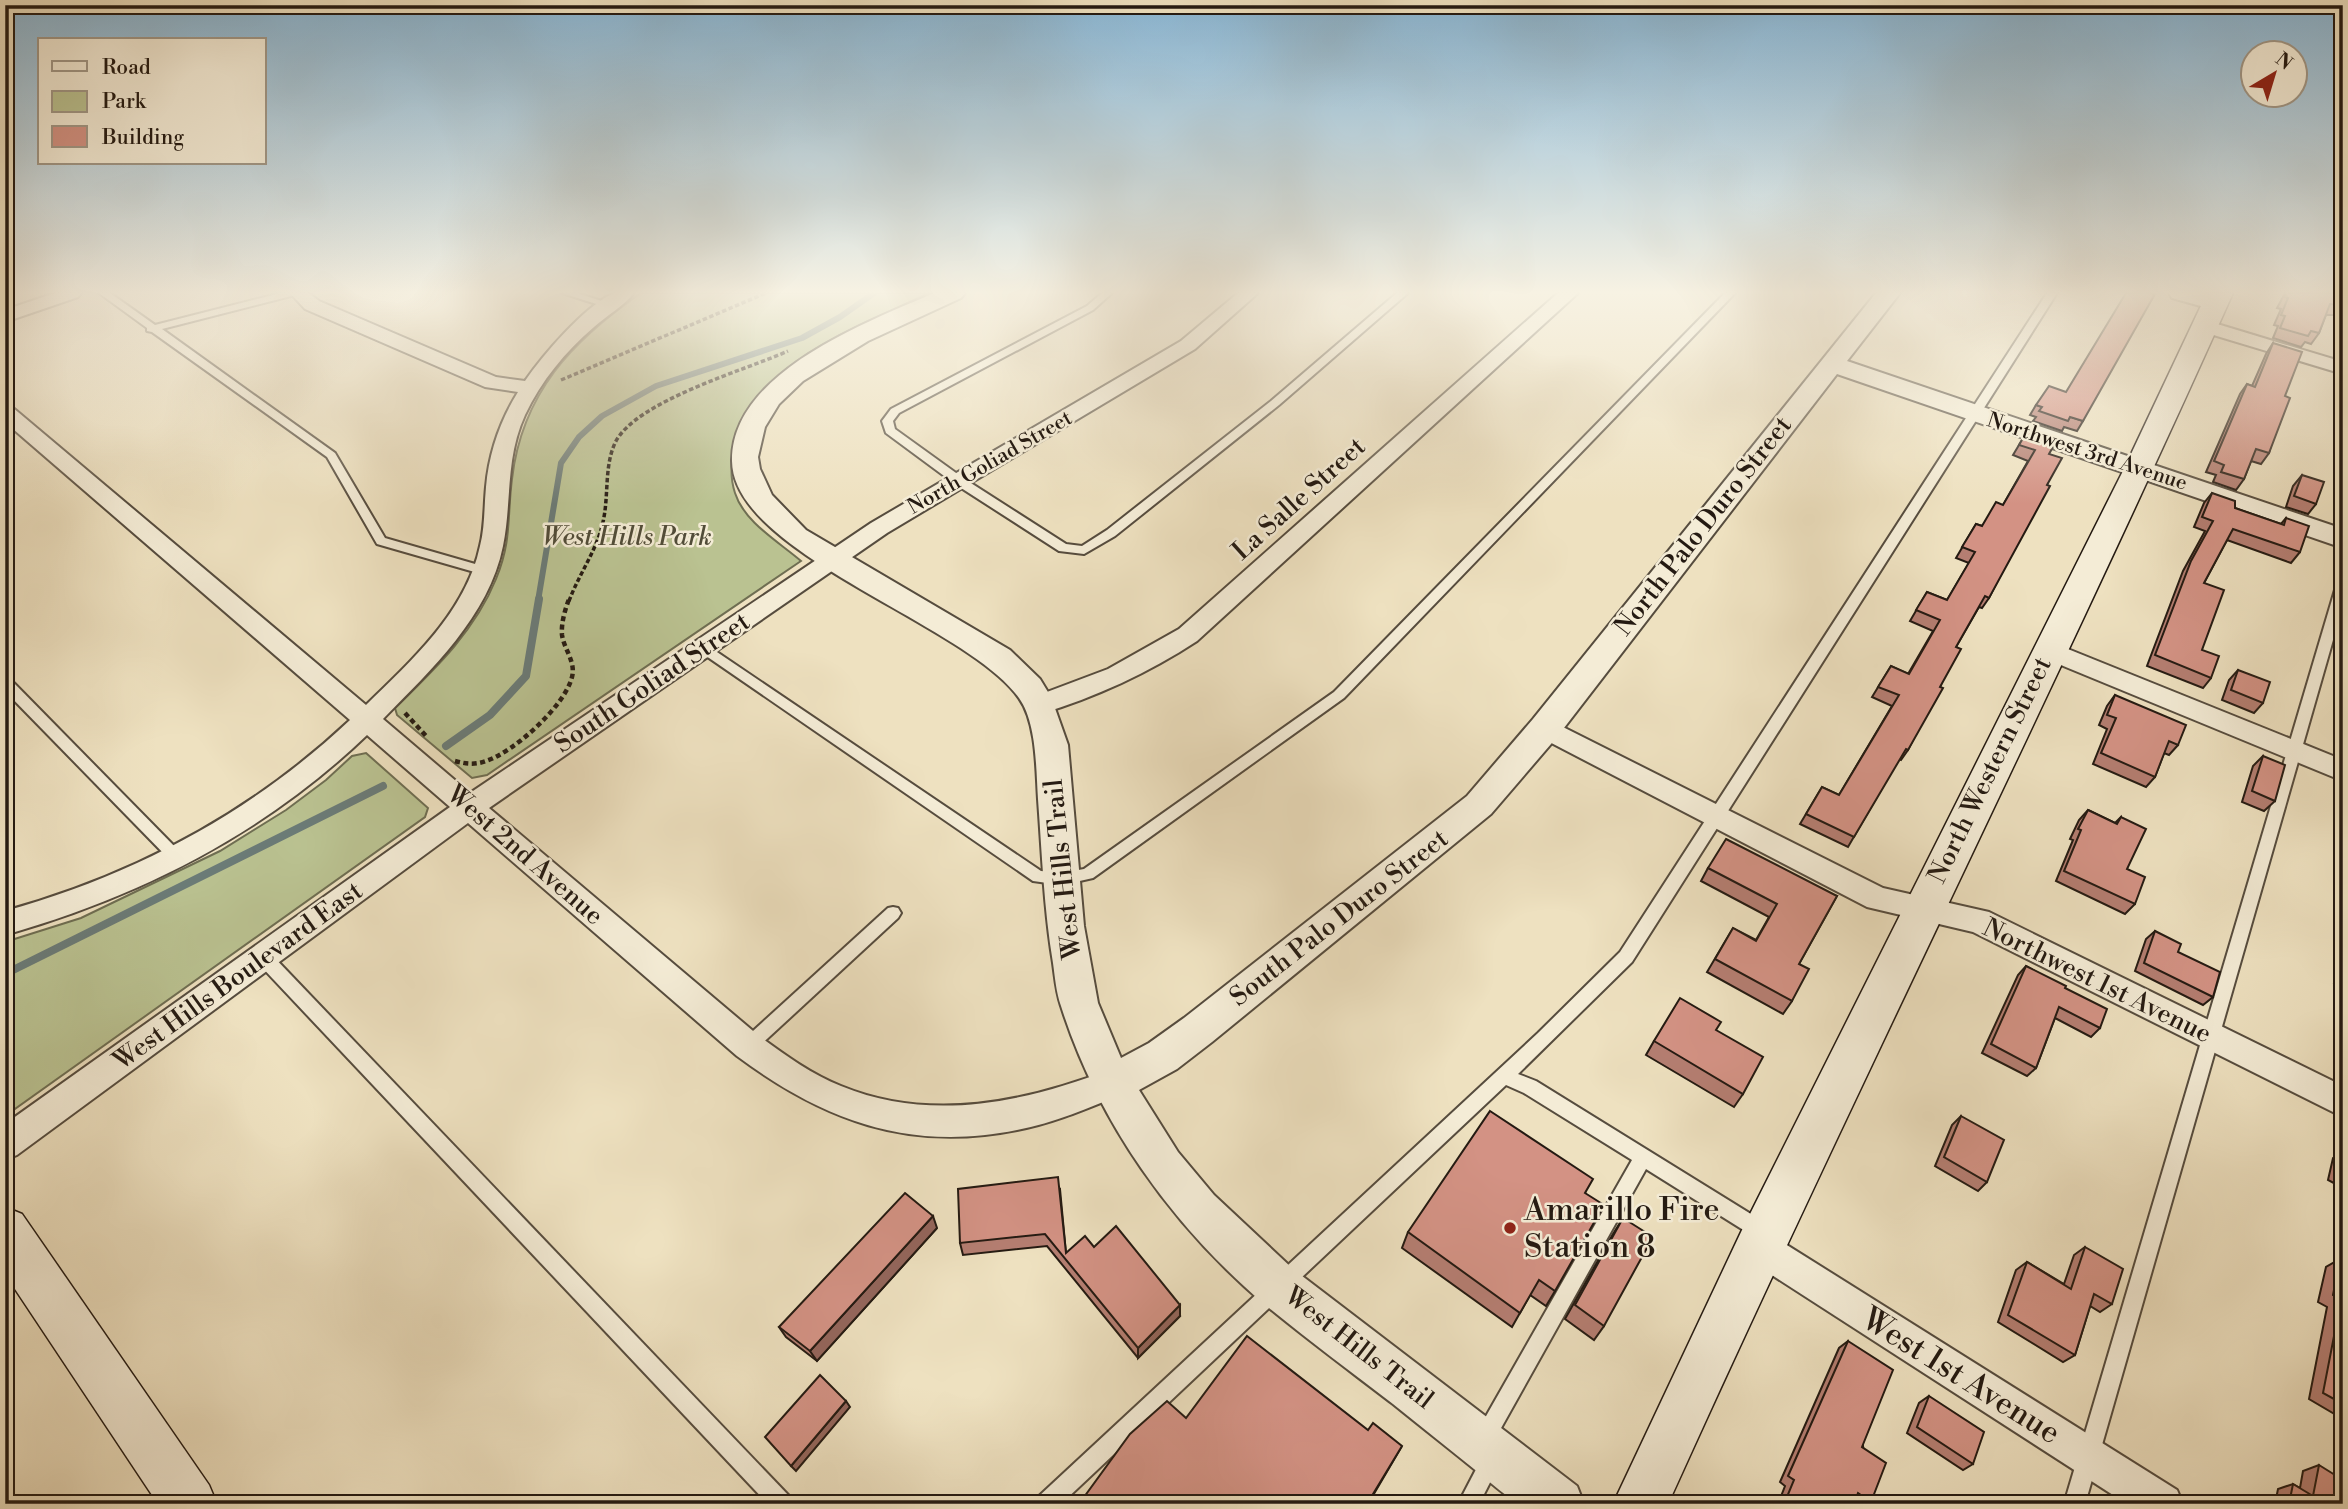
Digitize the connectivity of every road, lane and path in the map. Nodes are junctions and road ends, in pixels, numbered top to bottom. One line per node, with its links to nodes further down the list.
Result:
1 (201, 363): 23 (lane)
2 (447, 363): 16 (street)
3 (547, 363): 16 (street)
4 (600, 363): 15 (path)
5 (757, 363): 34 (path)
6 (809, 363): 22 (street, West Hills Trail)
7 (986, 363): 20 (lane)
8 (1160, 363): 20 (street, North Goliad Street)
9 (1321, 363): 20 (lane)
10 (1491, 363): 28 (street, La Salle Street)
11 (1662, 363): 39 (lane)
12 (2007, 363): 18 (lane)
13 (2187, 363): 19 (main road, North Western Street)
14 (1831, 364): 18 (street, Northwest 3rd Avenue); 31 (street, North Palo Duro Street)
15 (556, 382)
16 (529, 387): 23 (street)
17 (5, 411): 30 (street, West 2nd Avenue)
18 (1974, 414): 19 (street, Northwest 3rd Avenue); 37 (lane)
19 (2139, 469): 21 (street, Northwest 3rd Avenue); 26 (main road, North Western Street)
20 (959, 481): 22 (street, North Goliad Street)
21 (2343, 539)
22 (833, 559): 25 (street, South Goliad Street); 28 (street, West Hills Trail)
23 (485, 571): 30 (street)
24 (2343, 583): 33 (lane)
25 (703, 649): 36 (street, South Goliad Street); 39 (lane)
26 (2048, 650): 33 (street); 40 (main road, North Western Street)
27 (5, 682): 38 (lane)
28 (1040, 705): 39 (street, West Hills Trail)
29 (401, 708): 32 (path)
30 (366, 720): 36 (street, West 2nd Avenue); 38 (street)
31 (1545, 728): 37 (street, Northwest 1st Avenue); 47 (street, South Palo Duro Street)
32 (436, 746)
33 (2293, 751): 35 (street); 44 (lane)
34 (453, 760)
35 (2343, 771)
36 (470, 807): 43 (street, West Hills Boulevard East); 45 (street, West 2nd Avenue)
37 (1718, 817): 40 (street, Northwest 1st Avenue); 46 (lane)
38 (176, 857): 42 (street)
39 (1062, 879): 47 (street, West Hills Trail)
40 (1923, 909): 44 (street, Northwest 1st Avenue); 52 (main road, North Western Street)
41 (893, 913): 45 (lane)
42 (5, 923)
43 (263, 957): 49 (street, West Hills Boulevard East); 57 (lane)
44 (2212, 1037): 48 (street, Northwest 1st Avenue); 55 (lane)
45 (748, 1046): 47 (street, West 2nd Avenue)
46 (1504, 1076): 50 (lane); 53 (lane)
47 (1112, 1084): 53 (street, West Hills Trail)
48 (2343, 1102)
49 (5, 1144)
50 (1643, 1157): 52 (lane); 54 (lane)
51 (5, 1231): 56 (main road)
52 (1763, 1240): 55 (street, West 1st Avenue); 61 (main road, North Western Street)
53 (1277, 1285): 54 (street, West Hills Trail); 58 (lane)
54 (1488, 1449): 59 (lane); 60 (street, West Hills Trail)
55 (2088, 1456): 62 (lane); 63 (street, West 1st Avenue)
56 (190, 1504)
57 (783, 1504)
58 (1045, 1504)
59 (1468, 1504)
60 (1559, 1504)
61 (1640, 1504)
62 (2074, 1504)
63 (2163, 1504)

